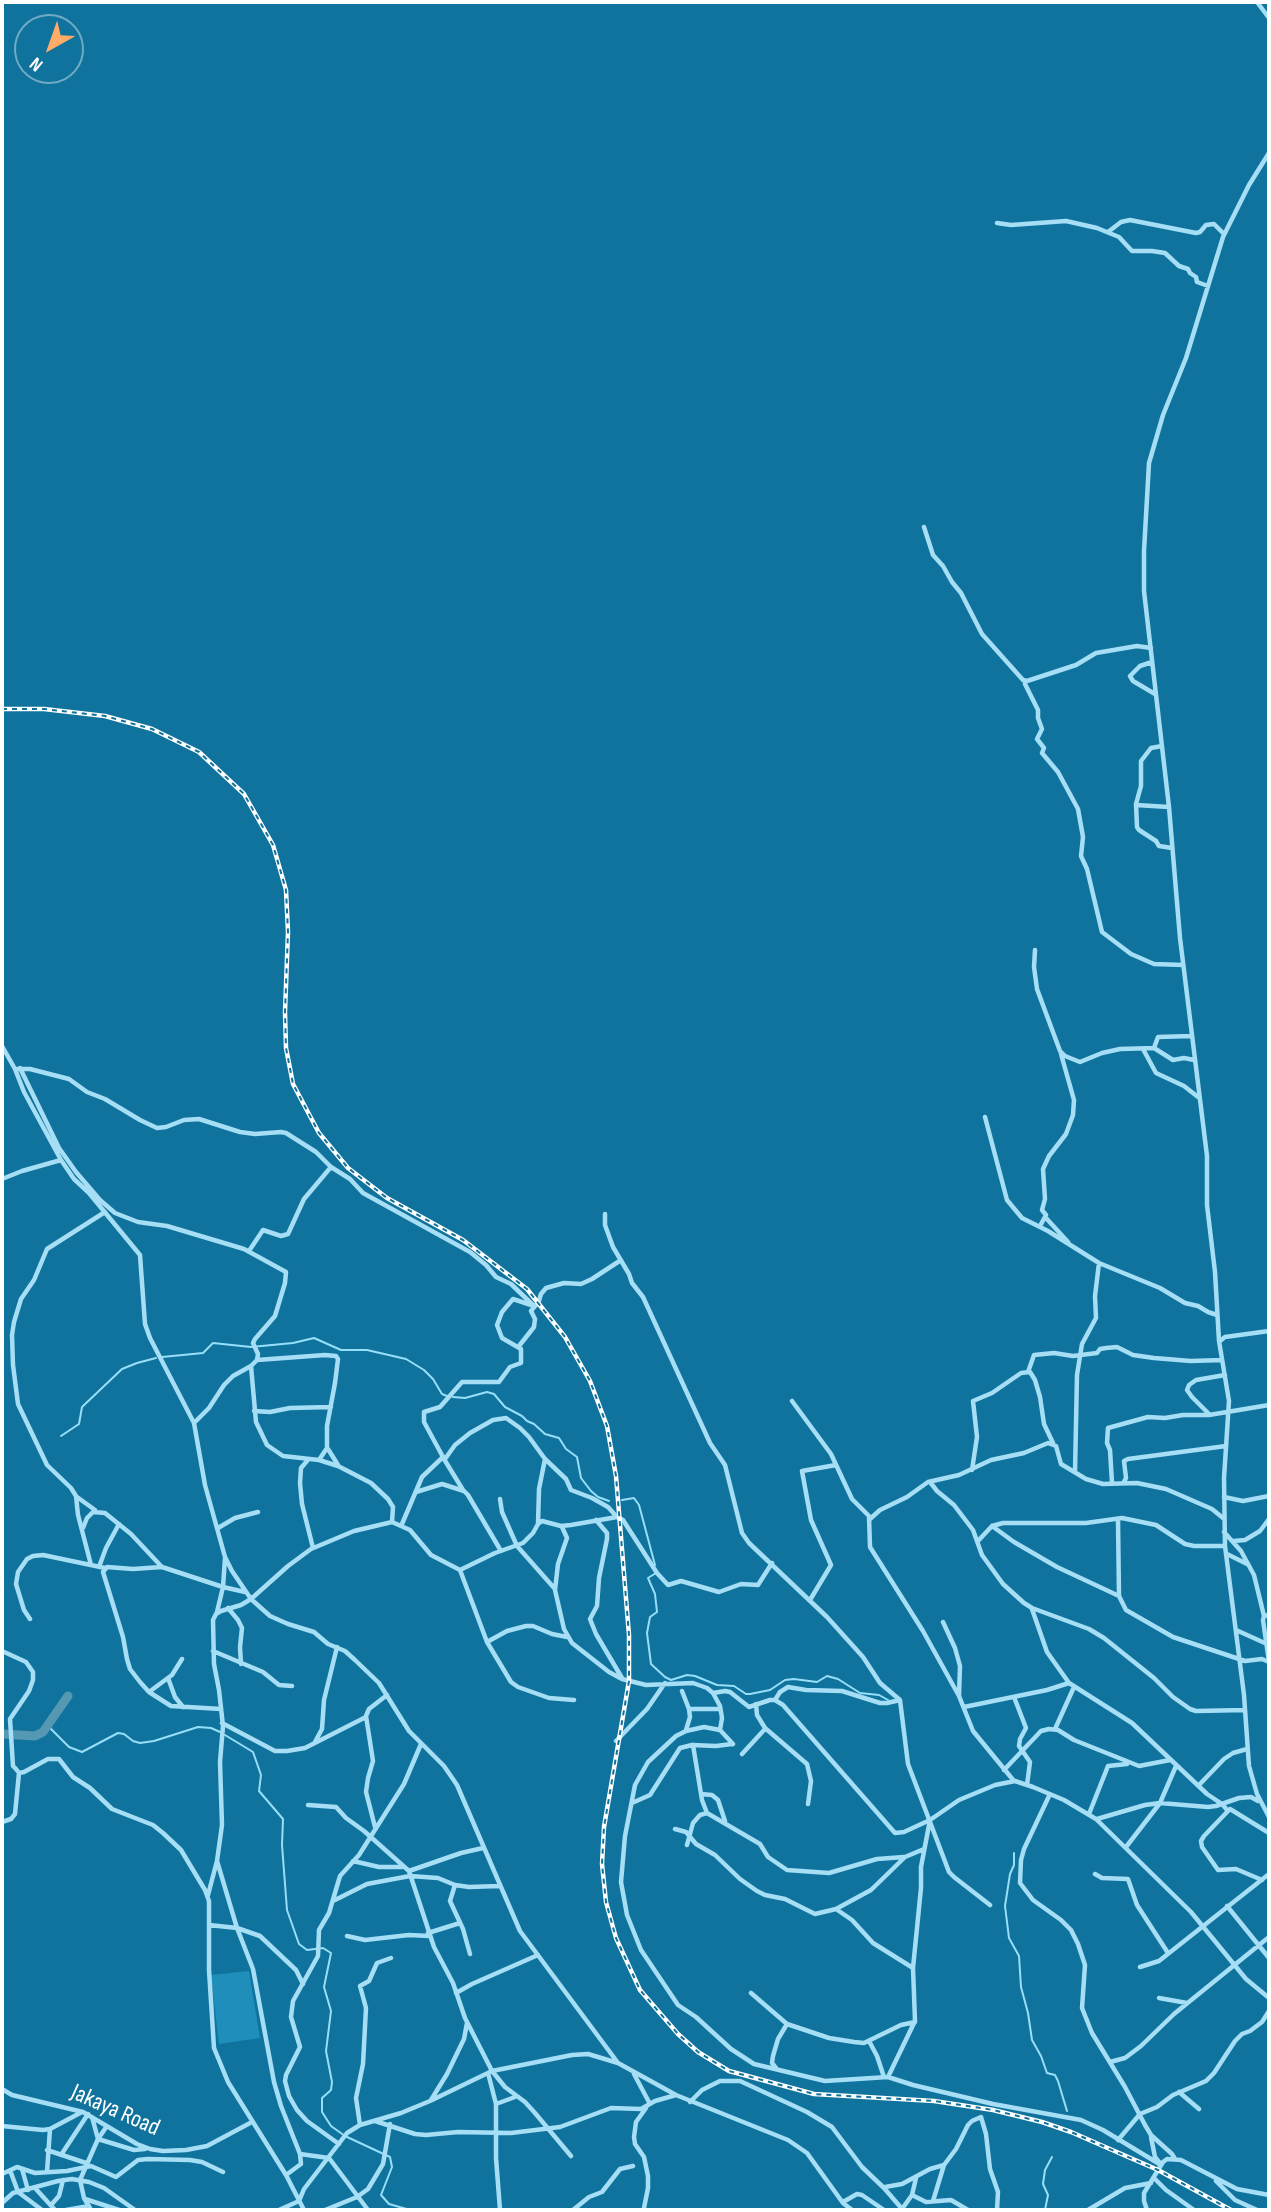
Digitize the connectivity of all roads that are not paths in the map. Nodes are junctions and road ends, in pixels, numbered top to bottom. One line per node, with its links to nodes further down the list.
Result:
1 (1257, 2): 2 (street)
2 (1269, 18)
3 (1269, 153): 6 (street)
4 (997, 223): 5 (street)
5 (1108, 232): 6 (street); 7 (street)
6 (1224, 234): 7 (street)
7 (1208, 286): 9 (street)
8 (924, 527): 9 (street)
9 (1151, 648): 10 (street)
10 (1152, 663): 12 (street); 12 (street)
11 (1025, 684): 18 (street)
12 (1156, 695): 13 (street)
13 (1162, 746): 14 (street); 15 (street)
14 (1136, 805): 15 (street); 16 (street)
15 (1169, 807): 16 (street)
16 (1172, 848): 18 (street)
17 (1035, 950): 23 (street)
18 (1183, 965): 19 (street)
19 (1191, 1036): 21 (street); 24 (street)
20 (2, 1046): 25 (street)
21 (1154, 1048): 22 (street); 24 (street)
22 (1143, 1049): 23 (street); 26 (street)
23 (1061, 1053): 33 (street)
24 (1194, 1060): 26 (street)
25 (18, 1068): 28 (street); 29 (street); 36 (street)
26 (1198, 1098): 40 (street)
27 (985, 1117): 34 (street)
28 (61, 1160): 30 (street); 31 (street)
29 (331, 1167): 36 (street); 39 (street)
30 (2, 1180)
31 (105, 1212): 56 (street); 73 (street)
32 (605, 1214): 37 (street)
33 (1046, 1217): 34 (street); 35 (street)
34 (1040, 1227): 35 (street)
35 (1071, 1246): 38 (street)
36 (249, 1251): 45 (street)
37 (621, 1260): 39 (street); 102 (street)
38 (1098, 1263): 40 (street); 44 (street)
39 (534, 1305): 43 (street); 43 (street)
40 (1217, 1315): 42 (street)
41 (1269, 1331): 42 (street)
42 (1219, 1341): 46 (street)
43 (519, 1346): 60 (street)
44 (1081, 1354): 46 (street); 48 (street); 67 (street)
45 (257, 1360): 47 (street); 52 (street)
46 (1222, 1360): 49 (street)
47 (251, 1366): 53 (street); 56 (street)
48 (1028, 1372): 57 (street); 66 (street)
49 (1225, 1375): 54 (street); 55 (street)
50 (792, 1401): 64 (street)
51 (1269, 1405): 54 (street)
52 (331, 1407): 53 (street); 59 (street)
53 (254, 1411): 62 (street)
54 (1229, 1411): 55 (street); 58 (street)
55 (1209, 1415): 69 (street)
56 (194, 1423): 92 (street)
57 (1054, 1444): 66 (street); 67 (street)
58 (1226, 1446): 70 (street); 75 (street)
59 (327, 1448): 63 (street); 65 (street)
60 (444, 1458): 61 (street); 71 (street); 72 (street)
61 (545, 1459): 79 (street); 88 (street)
62 (307, 1460): 63 (street); 98 (street)
63 (319, 1460): 65 (street)
64 (836, 1465): 81 (street); 113 (street)
65 (338, 1466): 85 (street)
66 (972, 1470): 68 (street)
67 (1075, 1472): 69 (street)
68 (930, 1482): 81 (street); 94 (street)
69 (1112, 1483): 70 (street)
70 (1123, 1483): 80 (street)
71 (464, 1491): 72 (street); 99 (street)
72 (416, 1492): 87 (street)
73 (76, 1496): 77 (street); 91 (street)
74 (1269, 1496): 75 (street)
75 (1224, 1497): 80 (street)
76 (500, 1499): 96 (street)
77 (96, 1511): 86 (street); 91 (street)
78 (258, 1512): 92 (street)
79 (617, 1517): 84 (street); 102 (street)
80 (1224, 1518): 93 (street)
81 (870, 1519): 140 (street)
82 (1118, 1519): 89 (street); 97 (street); 111 (street)
83 (1269, 1519): 95 (street)
84 (596, 1520): 90 (street); 132 (street)
85 (392, 1522): 87 (street); 98 (street)
86 (119, 1524): 105 (street); 106 (street)
87 (402, 1524): 107 (street)
88 (538, 1524): 90 (street); 96 (street)
89 (992, 1525): 94 (street); 111 (street)
90 (561, 1526): 109 (street)
91 (83, 1529): 104 (street)
92 (218, 1529): 101 (street)
93 (1224, 1531): 95 (street); 97 (street)
94 (977, 1541): 115 (street)
95 (1234, 1541): 103 (street)
96 (517, 1546): 99 (street); 109 (street)
97 (1225, 1546): 100 (street)
98 (313, 1548): 112 (street)
99 (501, 1551): 107 (street)
100 (1226, 1554): 103 (street); 120 (street)
101 (225, 1558): 108 (street); 110 (street)
102 (772, 1563): 113 (street)
103 (1248, 1564): 117 (street)
104 (91, 1565): 106 (street); 118 (street)
105 (162, 1567): 106 (street); 108 (street)
106 (102, 1568): 137 (street)
107 (460, 1570): 122 (street)
108 (223, 1587): 110 (street); 116 (street)
109 (555, 1590): 121 (street)
110 (246, 1592): 112 (street)
111 (1119, 1596): 128 (street)
112 (251, 1599): 114 (street); 124 (street)
113 (810, 1600): 144 (street)
114 (228, 1608): 116 (street); 130 (street)
115 (1032, 1608): 134 (street); 151 (street)
116 (216, 1614): 126 (street)
117 (1266, 1615): 123 (street)
118 (30, 1619)
119 (943, 1622): 140 (street)
120 (1236, 1630): 123 (street); 128 (street)
121 (568, 1637): 122 (street); 132 (street)
122 (487, 1642): 142 (street)
123 (1267, 1644): 129 (street)
124 (337, 1647): 139 (street); 162 (street)
125 (2, 1651): 154 (street)
126 (213, 1651): 130 (street); 148 (street)
127 (182, 1659): 131 (street)
128 (1238, 1659): 129 (street); 151 (street)
129 (1269, 1662)
130 (241, 1664): 135 (street)
131 (168, 1678): 137 (street); 146 (street)
132 (622, 1679): 133 (street)
133 (665, 1684): 138 (street); 161 (street)
134 (1071, 1685): 141 (street); 157 (street); 169 (street)
135 (292, 1686)
136 (682, 1691): 149 (street)
137 (149, 1692): 146 (street)
138 (713, 1693): 145 (street); 150 (street)
139 (387, 1695): 153 (street); 163 (street)
140 (959, 1696): 147 (street)
141 (1014, 1697): 147 (street); 167 (street)
142 (575, 1700)
143 (775, 1700): 144 (street); 145 (street); 190 (street)
144 (900, 1700): 190 (street)
145 (756, 1704): 156 (street)
146 (183, 1707): 148 (street)
147 (964, 1707): 172 (street)
148 (222, 1709): 155 (street)
149 (690, 1709): 150 (street); 159 (street)
150 (720, 1709): 158 (street)
151 (1245, 1710): 166 (street)
152 (2, 1716): 154 (street)
153 (366, 1717): 162 (street); 193 (street)
154 (10, 1719): 173 (street)
155 (222, 1723): 162 (street); 203 (street)
156 (765, 1728): 168 (street); 182 (street)
157 (1055, 1728): 167 (street); 170 (street)
158 (720, 1730): 159 (street); 164 (street)
159 (686, 1731): 160 (street)
160 (676, 1737): 165 (street); 179 (street)
161 (616, 1741)
162 (315, 1743)
163 (421, 1743): 193 (street); 200 (street)
164 (692, 1745): 165 (street); 178 (street)
165 (684, 1747): 179 (street)
166 (1247, 1749): 176 (street); 181 (street)
167 (1022, 1751): 172 (street); 175 (street)
168 (742, 1754)
169 (1171, 1760): 170 (street); 171 (street)
170 (1132, 1764): 187 (street)
171 (1176, 1766): 176 (street); 180 (street)
172 (1004, 1770): 174 (street)
173 (19, 1773): 191 (street); 212 (street)
174 (1015, 1781): 175 (street); 190 (street)
175 (1027, 1785): 177 (street)
176 (1199, 1785): 183 (street)
177 (1050, 1793): 187 (street); 244 (street)
178 (701, 1794): 186 (street); 192 (street)
179 (632, 1803): 246 (street)
180 (1160, 1803): 183 (street); 189 (street); 199 (street)
181 (1261, 1803): 183 (street); 188 (street)
182 (808, 1804)
183 (1222, 1804): 185 (street)
184 (308, 1805): 197 (street)
185 (1228, 1811): 195 (street); 209 (street)
186 (707, 1813): 192 (street); 196 (street)
187 (1090, 1814): 189 (street)
188 (1269, 1817)
189 (1096, 1819): 199 (street)
190 (930, 1820): 201 (street); 214 (street)
191 (2, 1822)
192 (726, 1823): 202 (street)
193 (376, 1827): 197 (street)
194 (675, 1829): 196 (street)
195 (1269, 1833)
196 (689, 1835): 198 (street); 216 (street)
197 (369, 1837): 204 (street); 205 (street)
198 (687, 1845)
199 (1126, 1847): 219 (street)
200 (483, 1848): 206 (street); 211 (street)
201 (924, 1849): 202 (street); 232 (street)
202 (905, 1857): 216 (street)
203 (217, 1861): 212 (street); 220 (street)
204 (353, 1861): 205 (street); 213 (street)
205 (403, 1867): 206 (street)
206 (410, 1874): 210 (street); 213 (street); 221 (street)
207 (1095, 1874): 225 (street)
208 (1269, 1874): 209 (street)
209 (1262, 1880): 215 (street)
210 (455, 1885): 211 (street); 217 (street)
211 (499, 1886): 227 (street)
212 (208, 1895): 218 (street)
213 (334, 1900): 233 (street)
214 (990, 1905)
215 (1227, 1906): 219 (street); 224 (street)
216 (836, 1909): 232 (street)
217 (460, 1923): 221 (street); 226 (street)
218 (209, 1925): 220 (street); 262 (street)
219 (1204, 1926): 225 (street); 230 (street)
220 (237, 1928): 233 (street); 276 (street)
221 (429, 1934): 222 (street); 234 (street)
222 (346, 1936)
223 (1269, 1937): 224 (street)
224 (1258, 1945): 229 (street); 230 (street)
225 (1168, 1953): 231 (street)
226 (470, 1954)
227 (538, 1955): 234 (street); 245 (street)
228 (391, 1958): 264 (street)
229 (1269, 1958)
230 (1234, 1964): 237 (street); 238 (street)
231 (1140, 1967)
232 (913, 1968): 240 (street)
233 (303, 1984): 273 (street)
234 (456, 1993): 241 (street)
235 (751, 1993): 242 (street)
236 (1159, 1998): 238 (street)
237 (1269, 1998)
238 (1188, 2003): 244 (street)
239 (1269, 2011): 251 (street)
240 (915, 2021): 243 (street); 249 (street)
241 (467, 2022): 248 (street); 254 (street)
242 (787, 2024): 243 (street); 246 (street)
243 (869, 2041): 249 (street)
244 (1110, 2062): 260 (street)
245 (618, 2063): 247 (street); 248 (street)
246 (776, 2068): 249 (street)
247 (632, 2071): 252 (street); 257 (street)
248 (490, 2072): 253 (street); 254 (street); 256 (street)
249 (886, 2077): 272 (street)
250 (2, 2089): 259 (street, Jakaya Road)
251 (1179, 2092): 258 (street); 260 (street)
252 (676, 2095): 255 (street); 257 (street)
253 (516, 2096): 256 (street); 268 (street)
254 (430, 2101): 261 (street)
255 (691, 2102): 297 (street); 307 (street)
256 (496, 2104): 269 (street)
257 (649, 2105): 268 (street); 310 (street)
258 (1199, 2109)
259 (87, 2114): 266 (street, Jakaya Road); 267 (street); 271 (street); 277 (street)
260 (1140, 2114): 270 (street); 272 (street)
261 (374, 2121): 263 (street); 264 (street)
262 (252, 2122): 274 (street, Jakaya Road); 290 (street)
263 (390, 2124): 269 (street); 302 (street)
264 (360, 2125): 273 (street)
265 (2, 2126): 267 (street)
266 (107, 2126): 271 (street); 274 (street, Jakaya Road)
267 (50, 2129): 275 (street)
268 (548, 2129): 269 (street); 278 (street)
269 (496, 2133): 319 (street)
270 (1151, 2135): 280 (street); 283 (street)
271 (98, 2139): 274 (street); 281 (street)
272 (1118, 2140): 283 (street)
273 (339, 2144): 279 (street)
274 (150, 2149)
275 (47, 2150): 277 (street); 287 (street)
276 (300, 2154): 279 (street); 290 (street)
277 (61, 2155): 281 (street)
278 (570, 2156)
279 (329, 2158): 302 (street); 304 (street)
280 (1175, 2159): 283 (street); 292 (street)
281 (85, 2165): 287 (street); 288 (street); 294 (street)
282 (944, 2165): 291 (street); 305 (street); 325 (street)
283 (1161, 2165): 295 (street)
284 (633, 2166): 320 (street)
285 (22, 2169): 286 (street); 287 (street); 298 (street)
286 (10, 2170): 289 (street); 299 (street)
287 (47, 2172)
288 (223, 2172)
289 (2, 2174)
290 (286, 2175): 304 (street)
291 (916, 2177): 297 (street); 300 (street)
292 (1213, 2178): 301 (street); 329 (street)
293 (63, 2180): 294 (street); 296 (street); 308 (street)
294 (80, 2180): 303 (street); 314 (street)
295 (1153, 2180): 326 (street); 327 (street); 328 (street)
296 (35, 2188): 298 (street); 308 (street)
297 (884, 2188): 323 (street)
298 (28, 2190): 299 (street)
299 (19, 2192): 306 (street); 311 (street)
300 (912, 2195): 305 (street); 323 (street)
301 (1269, 2195)
302 (357, 2197): 317 (street); 318 (street)
303 (84, 2198): 309 (street); 313 (street)
304 (299, 2201): 315 (street); 316 (street)
305 (933, 2201): 324 (street)
306 (2, 2203)
307 (843, 2203): 321 (street); 322 (street)
308 (53, 2208)
309 (90, 2208): 312 (street)
310 (644, 2208)
311 (42, 2210)
312 (66, 2210)
313 (119, 2210)
314 (135, 2210)
315 (279, 2210)
316 (304, 2210)
317 (325, 2210)
318 (368, 2210)
319 (500, 2210)
320 (573, 2210)
321 (852, 2210)
322 (884, 2210)
323 (903, 2210)
324 (968, 2210)
325 (997, 2210)
326 (1088, 2210)
327 (1147, 2210)
328 (1195, 2210)
329 (1257, 2210)

